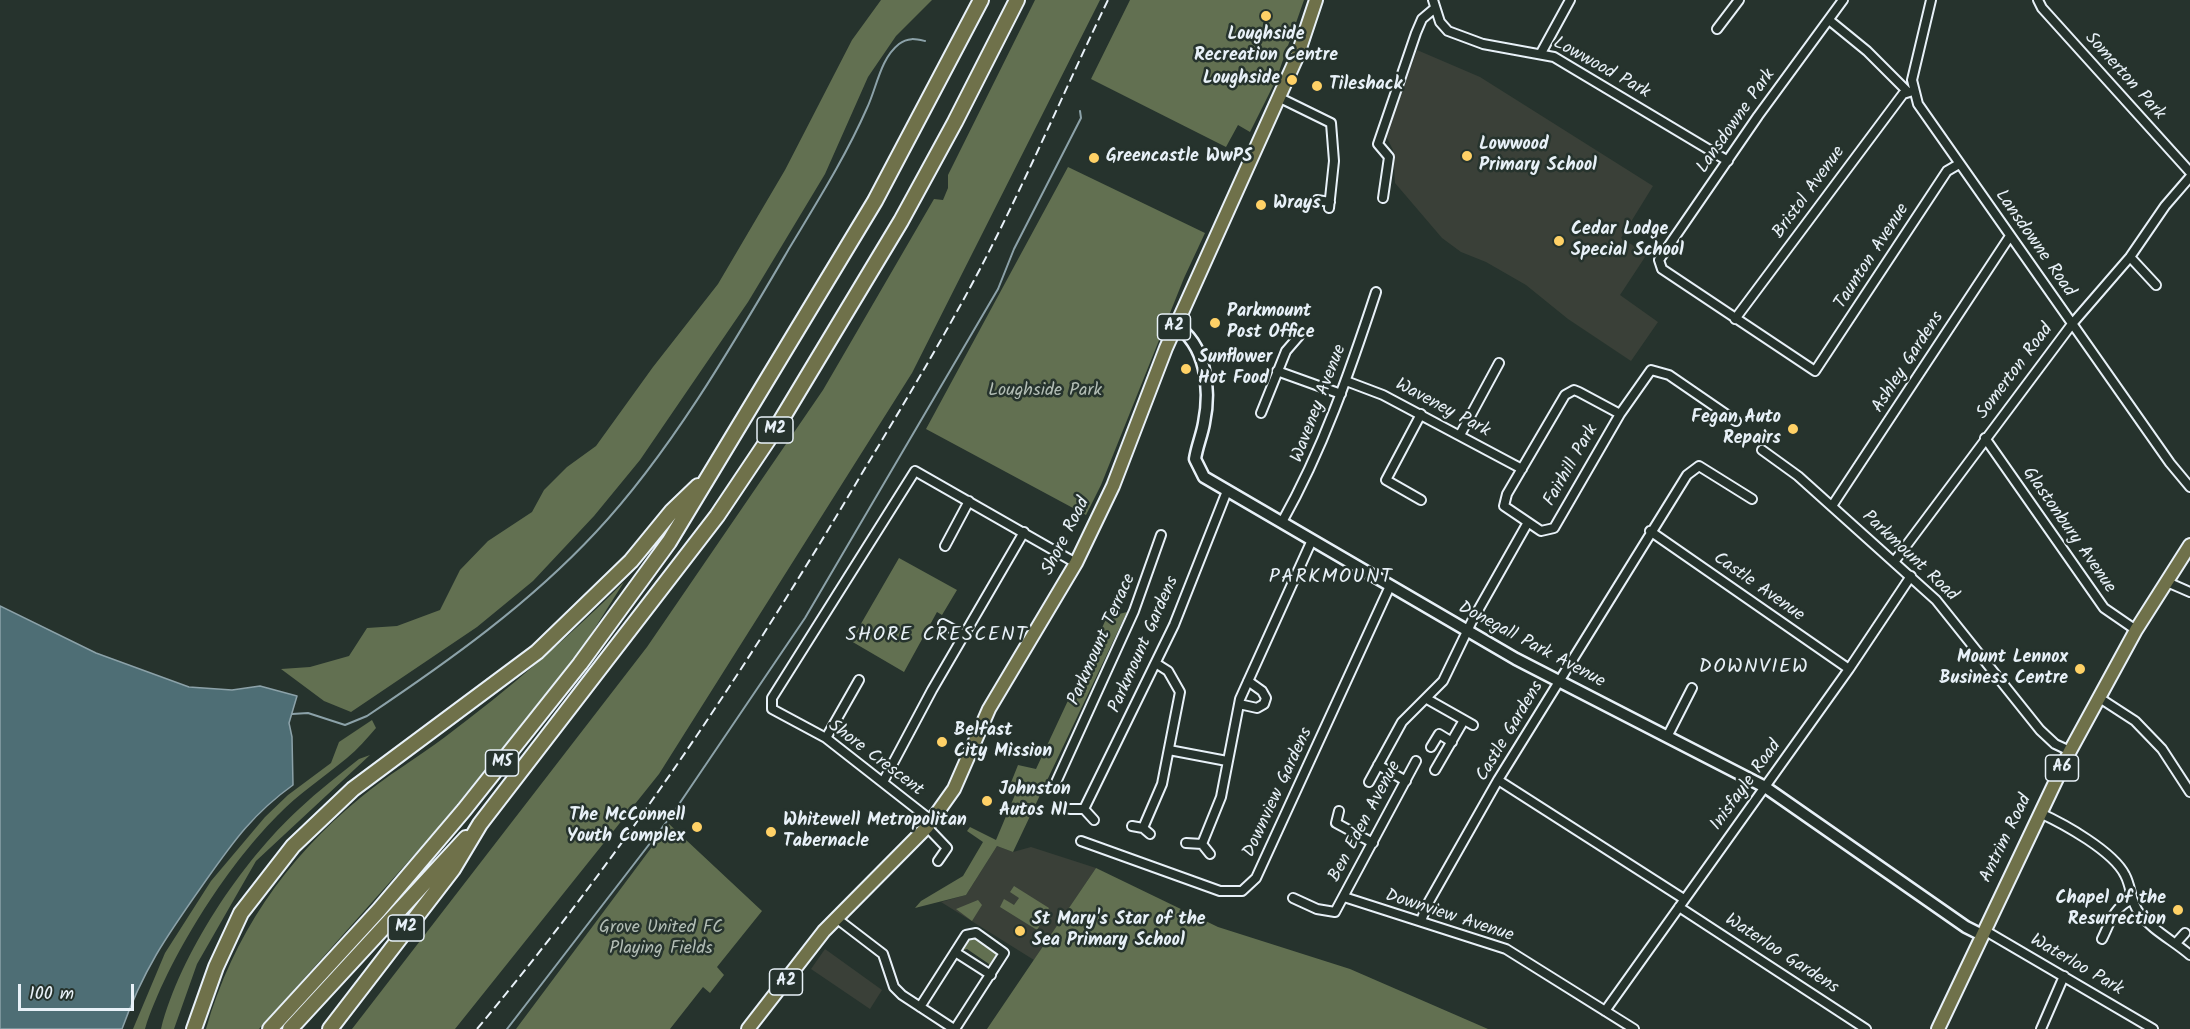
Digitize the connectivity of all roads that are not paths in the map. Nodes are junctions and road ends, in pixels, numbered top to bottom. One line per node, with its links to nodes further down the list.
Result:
1 (981, 0): 41 (highway, M2)
2 (1017, 0): 99 (highway, M2)
3 (1316, 0): 14 (main road, Shore Road / A2)
4 (1570, 0): 12 (street)
5 (1738, 0): 11 (street)
6 (1843, 0): 10 (street, Lansdowne Park)
7 (1931, 0): 13 (street)
8 (2038, 0): 17 (street, Somerton Park)
9 (1434, 4): 12 (street, Lowwood Park); 19 (street)
10 (1829, 20): 13 (street, Lansdowne Road); 15 (street, Lansdowne Park)
11 (1717, 29)
12 (1541, 53): 15 (street, Lowwood Park)
13 (1911, 92): 16 (street, Lansdowne Road); 25 (street, Bristol Avenue)
14 (1278, 97): 20 (street); 27 (main road, Shore Road / A2)
15 (1728, 161): 25 (street, Lansdowne Park)
16 (1959, 164): 21 (street, Lansdowne Road); 25 (street, Taunton Avenue)
17 (2190, 172)
18 (2190, 177): 22 (street, Somerton Road)
19 (1383, 198)
20 (1317, 200)
21 (2010, 236): 26 (street, Lansdowne Road); 47 (street, Ashley Gardens)
22 (2130, 257): 23 (street); 26 (street, Somerton Road)
23 (2156, 285)
24 (1376, 292): 31 (street, Waveney Avenue)
25 (1735, 319)
26 (2072, 324): 38 (street, Somerton Road); 42 (street, Lansdowne Road)
27 (1175, 325): 43 (street, Donegall Park Avenue); 57 (main road, Shore Road / A2)
28 (1299, 336): 30 (street)
29 (1499, 363): 37 (street)
30 (1277, 371): 32 (street); 33 (street)
31 (1346, 381): 32 (street, Waveney Avenue); 34 (street, Waveney Park)
32 (1341, 394): 48 (street, Waveney Avenue)
33 (1261, 413)
34 (1421, 414): 37 (street, Waveney Park); 46 (street)
35 (1620, 414): 36 (street, Fairhill Park); 40 (street); 49 (street, Fairhill Park)
36 (1736, 421)
37 (1460, 435): 40 (street, Waveney Park)
38 (1985, 438): 56 (street, Somerton Road); 63 (street, Glastonbury Avenue)
39 (1762, 450): 47 (street, Parkmount Road)
40 (1522, 469): 49 (street)
41 (708, 478): 129 (highway, M2); 130 (highway, M5)
42 (2190, 487)
43 (1227, 491): 48 (street, Donegall Park Avenue); 66 (street, Parkmount Gardens)
44 (1752, 499): 50 (street, Castle Gardens)
45 (969, 501): 51 (street); 55 (street); 78 (street, Shore Crescent)
46 (1421, 501)
47 (1832, 506): 56 (street, Parkmount Road)
48 (1282, 522): 53 (street, Donegall Park Avenue)
49 (1527, 524): 64 (street)
50 (1650, 531): 67 (street, Castle Avenue); 70 (street, Castle Gardens)
51 (1024, 532): 57 (street); 65 (street)
52 (1161, 535): 92 (street, Parkmount Terrace)
53 (1312, 540): 60 (street, Donegall Park Avenue); 69 (street)
54 (2190, 545): 59 (main road, Antrim Road / A6)
55 (945, 546)
56 (1894, 562): 58 (street, Parkmount Road)
57 (1076, 563): 100 (main road, Shore Road / A2)
58 (1911, 576): 67 (street, Inisfayle Road); 82 (street, Parkmount Road)
59 (2167, 582): 61 (street); 63 (main road, Antrim Road / A6)
60 (1390, 586): 64 (street, Donegall Park Avenue); 104 (street, Downview Gardens)
61 (2190, 592)
62 (943, 624): 65 (street)
63 (2136, 630): 72 (main road, Antrim Road / A6)
64 (1467, 631): 70 (street, Donegall Park Avenue); 73 (street)
65 (964, 635): 89 (street)
66 (1157, 664): 81 (street); 95 (street, Parkmount Gardens)
67 (1849, 669): 91 (street, Inisfayle Road)
68 (859, 680): 78 (street)
69 (1248, 681): 74 (street); 74 (street)
70 (1560, 681): 77 (street, Donegall Park Avenue); 87 (street, Castle Gardens)
71 (1692, 688): 77 (street)
72 (2098, 697): 82 (main road, Antrim Road / A6); 93 (street)
73 (1427, 699): 75 (street); 85 (street)
74 (1239, 704): 83 (street)
75 (1464, 720): 76 (street); 79 (street)
76 (1473, 725)
77 (1667, 736): 91 (street, Donegall Park Avenue)
78 (826, 738): 89 (street, Shore Crescent)
79 (1452, 741): 80 (street); 86 (street)
80 (1431, 747)
81 (1169, 750): 83 (street); 102 (street)
82 (2070, 751): 97 (main road, Antrim Road / A6)
83 (1227, 760): 107 (street)
84 (1416, 761): 88 (street, Ben Eden Avenue)
85 (1378, 765): 88 (street); 90 (street)
86 (1435, 770)
87 (1498, 780): 112 (street); 116 (street, Castle Gardens)
88 (1406, 781): 106 (street, Ben Eden Avenue)
89 (883, 782): 100 (street, Shore Crescent)
90 (1369, 782)
91 (1765, 787): 112 (street, Inisfayle Road); 118 (street, Donegall Park Avenue)
92 (1053, 789)
93 (2190, 792)
94 (1070, 809): 95 (street)
95 (1084, 809): 98 (street)
96 (1339, 811): 106 (street)
97 (2040, 813): 113 (street); 118 (main road, Antrim Road / A6)
98 (1094, 820)
99 (480, 824): 131 (highway); 132 (highway, M2)
100 (929, 824): 109 (street, Shore Crescent); 115 (main road, Shore Road / A2)
101 (1132, 826): 102 (street)
102 (1143, 828): 103 (street)
103 (1150, 834)
104 (1081, 841)
105 (1186, 843): 107 (street)
106 (1373, 843): 110 (street, Ben Eden Avenue)
107 (1202, 844): 108 (street)
108 (1210, 854)
109 (938, 861)
110 (1344, 897): 111 (street); 116 (street, Downview Avenue)
111 (1293, 898)
112 (1684, 899): 114 (street, Inisfayle Road)
113 (2131, 900): 117 (street); 122 (street)
114 (1679, 907): 128 (street, Inisfayle Road); 136 (street, Waterloo Gardens)
115 (836, 918): 127 (street); 133 (main road, Shore Road / A2)
116 (1421, 921): 128 (street, Downview Avenue)
117 (2107, 928): 119 (street); 121 (street)
118 (1983, 932): 126 (street, Waterloo Park); 137 (main road, Antrim Road / A6)
119 (2115, 933)
120 (2185, 933): 122 (street)
121 (2102, 939)
122 (2175, 943): 124 (street)
123 (955, 952): 125 (street); 125 (street); 127 (street)
124 (2190, 955)
125 (991, 975): 134 (street)
126 (2064, 976): 138 (street); 139 (street, Waterloo Park)
127 (920, 1007): 134 (street)
128 (1605, 1011): 135 (street, Downview Avenue)
129 (194, 1029)
130 (270, 1029)
131 (290, 1029)
132 (330, 1029)
133 (748, 1029)
134 (955, 1029)
135 (1634, 1029)
136 (1866, 1029)
137 (1938, 1029)
138 (2041, 1029)
139 (2153, 1029)

